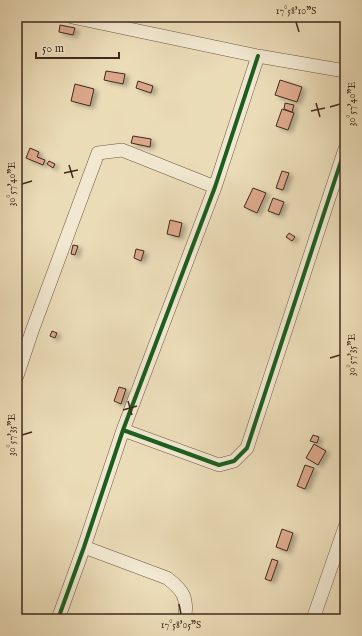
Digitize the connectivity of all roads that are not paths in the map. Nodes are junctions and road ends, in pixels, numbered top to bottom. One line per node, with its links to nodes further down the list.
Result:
1 (72, 17): 2 (street)
2 (258, 56): 3 (street); 5 (street)
3 (345, 71)
4 (345, 149): 7 (street)
5 (216, 186): 6 (street); 7 (street)
6 (17, 376)
7 (123, 430): 9 (street)
8 (345, 527): 12 (street)
9 (84, 547): 10 (street); 11 (street)
10 (58, 619)
11 (184, 619)
12 (313, 619)

